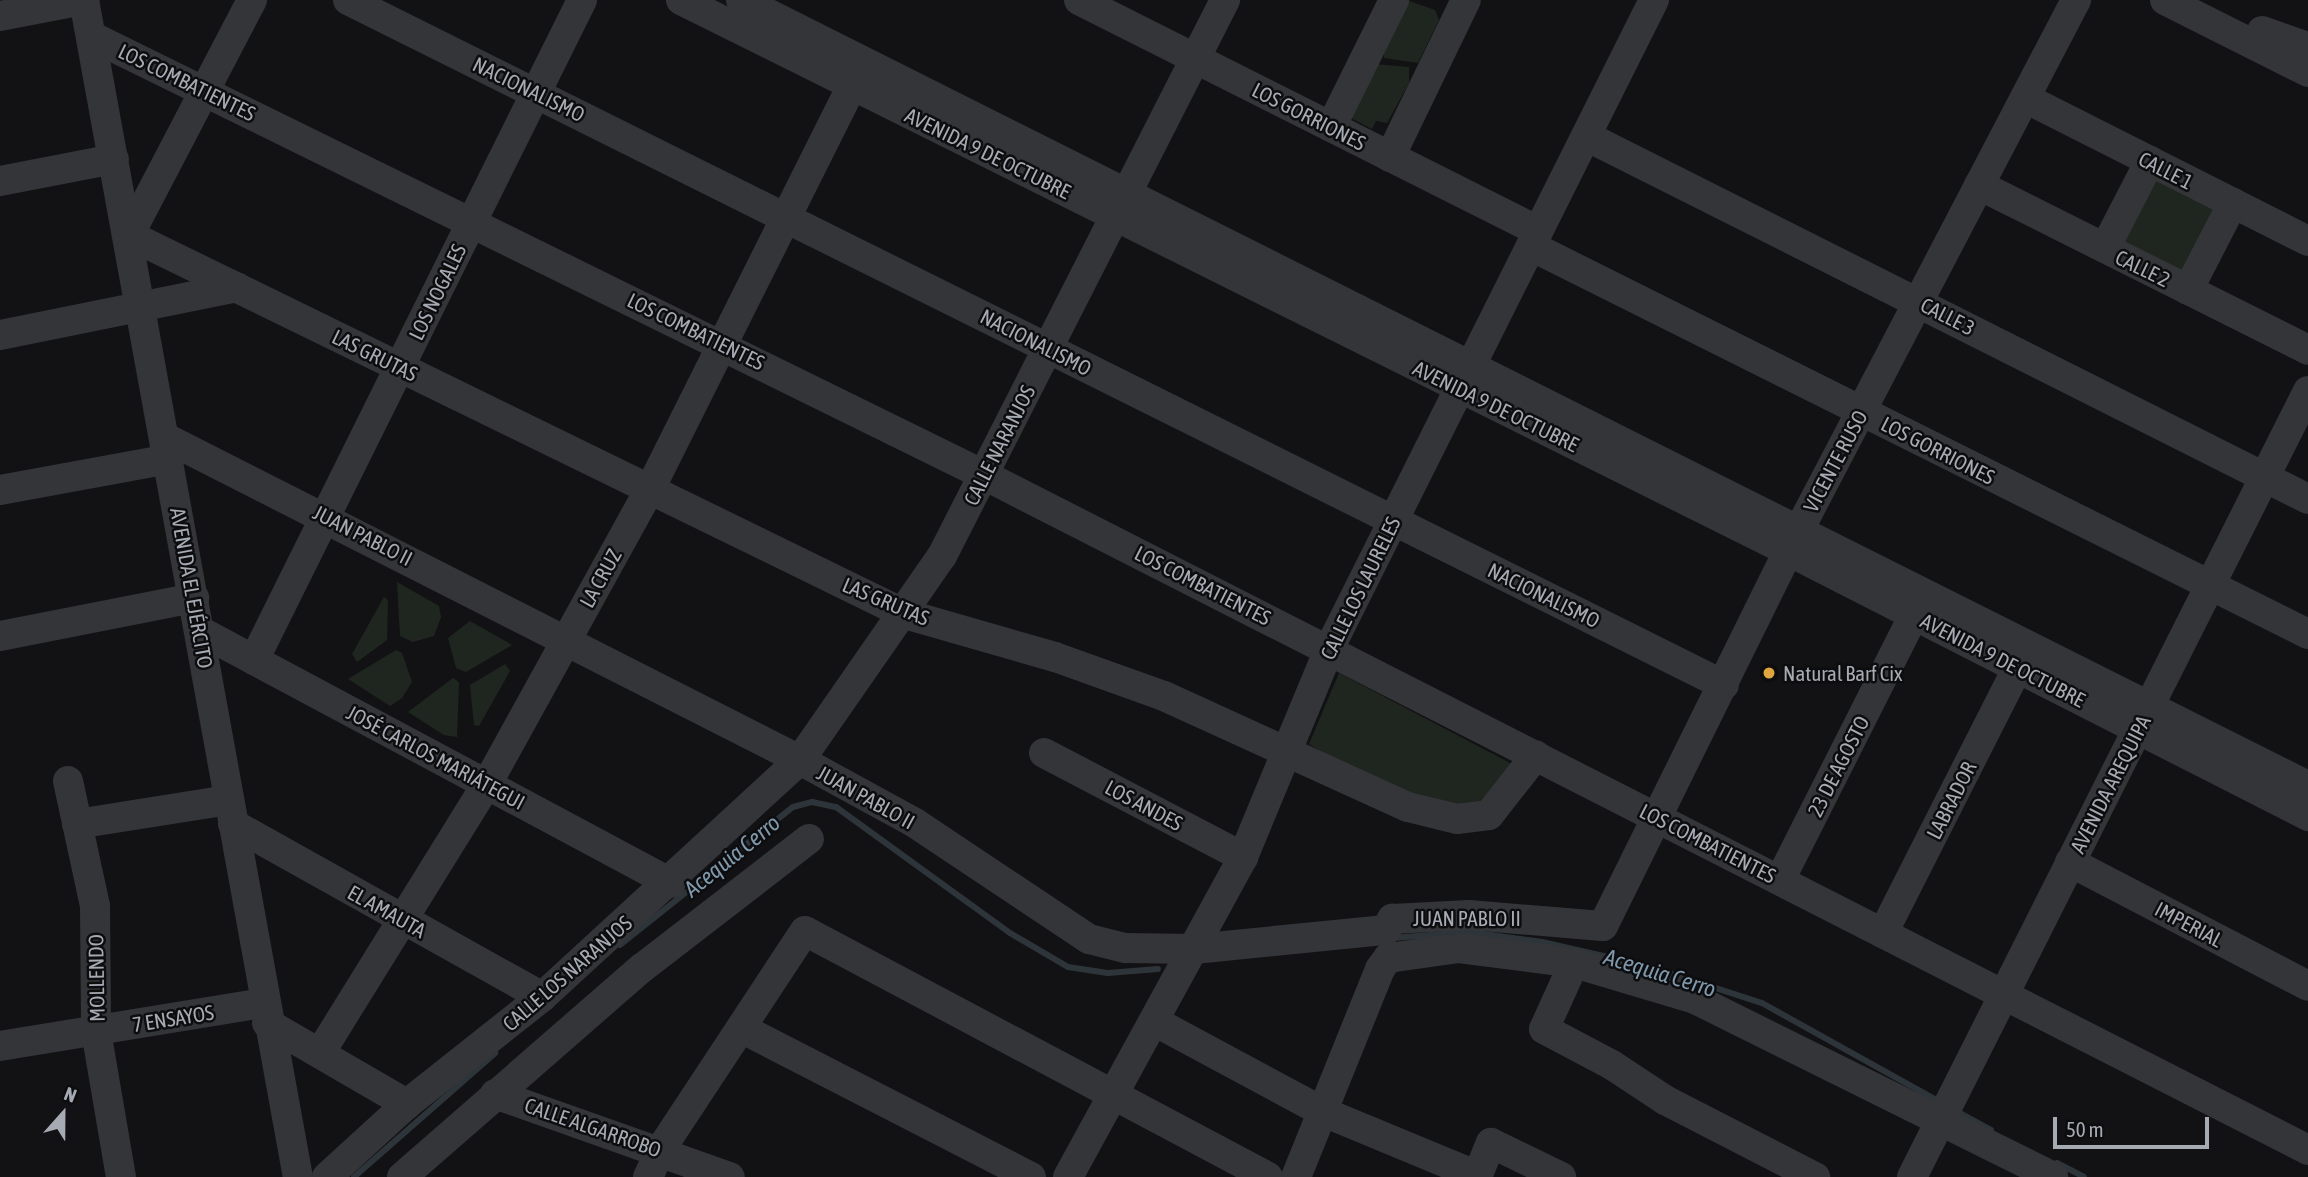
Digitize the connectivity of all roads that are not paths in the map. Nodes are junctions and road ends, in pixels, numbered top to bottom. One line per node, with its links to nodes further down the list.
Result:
1 (84, 0): 14 (street); 15 (street, AVENIDA EL EJÉRCITO)
2 (252, 0): 20 (street)
3 (348, 0): 21 (street, NACIONALISMO)
4 (582, 0): 21 (street, LOS NOGALES)
5 (681, 0): 19 (street, AVENIDA 9 DE OCTUBRE)
6 (741, 0): 31 (street, AVENIDA 9 DE OCTUBRE)
7 (1079, 0): 17 (street, LOS GORRIONES)
8 (1225, 0): 17 (street, CALLE NARANJOS)
9 (1394, 0): 23 (street)
10 (1466, 0): 25 (street)
11 (1654, 0): 24 (street, CALLE LOS LAURELES)
12 (2076, 0): 22 (street, VICENTE RUSO)
13 (2165, 0): 16 (street); 18 (street)
14 (0, 16)
15 (91, 36): 20 (street, LOS COMBATIENTES); 26 (street, AVENIDA EL EJÉRCITO)
16 (2308, 47)
17 (1195, 59): 23 (street, LOS GORRIONES); 31 (street, CALLE NARANJOS)
18 (2308, 72)
19 (852, 86): 31 (street, AVENIDA 9 DE OCTUBRE); 32 (street, LA CRUZ)
20 (205, 90): 33 (street, LOS COMBATIENTES); 34 (street)
21 (536, 93): 32 (street, NACIONALISMO); 33 (street, LOS NOGALES)
22 (2025, 98): 27 (street, CALLE 1); 29 (street, VICENTE RUSO)
23 (1331, 127): 25 (street, LOS GORRIONES)
24 (1586, 136): 35 (street, CALLE LOS LAURELES); 40 (street, CALLE 3)
25 (1390, 157): 35 (street, LOS GORRIONES)
26 (114, 159): 28 (street); 34 (street, AVENIDA EL EJÉRCITO)
27 (2150, 161): 30 (street, CALLE 1); 37 (street)
28 (0, 181)
29 (1979, 185): 37 (street, CALLE 2); 40 (street, VICENTE RUSO)
30 (2233, 203): 36 (street, CALLE 1); 39 (street)
31 (1121, 205): 44 (street, CALLE NARANJOS); 47 (street, AVENIDA 9 DE OCTUBRE)
32 (787, 215): 43 (street, LA CRUZ); 44 (street, NACIONALISMO)
33 (472, 220): 43 (street, LOS COMBATIENTES); 46 (street, LOS NOGALES)
34 (129, 235): 38 (street, LAS GRUTAS); 41 (street, AVENIDA EL EJÉRCITO)
35 (1535, 238): 47 (street, CALLE LOS LAURELES); 49 (street, LOS GORRIONES)
36 (2308, 241)
37 (2105, 248): 39 (street, CALLE 2)
38 (237, 287): 41 (street); 46 (street, LAS GRUTAS)
39 (2188, 290): 45 (street, CALLE 2)
40 (1919, 301): 49 (street, VICENTE RUSO); 52 (street, CALLE 3)
41 (142, 307): 42 (street); 50 (street, AVENIDA EL EJÉRCITO)
42 (0, 335)
43 (721, 344): 51 (street, LOS COMBATIENTES); 53 (street, LA CRUZ)
44 (1048, 348): 51 (street, CALLE NARANJOS); 57 (street, NACIONALISMO)
45 (2308, 350)
46 (400, 367): 53 (street, LAS GRUTAS); 56 (street, LOS NOGALES)
47 (1466, 376): 57 (street, CALLE LOS LAURELES); 58 (street, AVENIDA 9 DE OCTUBRE)
48 (2308, 391): 52 (street, AVENIDA AREQUIPA)
49 (1861, 411): 58 (street, VICENTE RUSO); 59 (street, LOS GORRIONES)
50 (167, 448): 54 (street); 56 (street, JUAN PABLO II); 60 (street, AVENIDA EL EJÉRCITO)
51 (984, 475): 61 (street, CALLE NARANJOS); 67 (street, LOS COMBATIENTES)
52 (2264, 477): 55 (street, CALLE 3); 59 (street, AVENIDA AREQUIPA)
53 (650, 489): 61 (street, LAS GRUTAS); 66 (street, LA CRUZ)
54 (0, 490)
55 (2308, 499)
56 (326, 515): 66 (street, JUAN PABLO II); 68 (street, LOS NOGALES)
57 (1393, 520): 67 (street, CALLE LOS LAURELES); 70 (street, NACIONALISMO)
58 (1794, 540): 62 (street, AVENIDA 9 DE OCTUBRE); 70 (street, VICENTE RUSO); 71 (street, AVENIDA 9 DE OCTUBRE)
59 (2210, 585): 64 (street, LOS GORRIONES); 71 (street, AVENIDA AREQUIPA)
60 (194, 598): 63 (street, AVENIDA EL EJÉRCITO); 65 (street)
61 (905, 614): 72 (street, LAS GRUTAS); 75 (street, CALLE NARANJOS)
62 (1914, 615): 69 (street, AVENIDA 9 DE OCTUBRE); 86 (street, 23 DE AGOSTO)
63 (200, 631): 68 (street, JOSÉ CARLOS MARIÁTEGUI); 79 (street, AVENIDA EL EJÉRCITO)
64 (2308, 634)
65 (0, 636)
66 (565, 641): 75 (street, JUAN PABLO II); 77 (street, LA CRUZ)
67 (1329, 649): 72 (street, CALLE LOS LAURELES); 74 (street, LOS COMBATIENTES)
68 (254, 660): 77 (street, JOSÉ CARLOS MARIÁTEGUI)
69 (2018, 667): 71 (street, AVENIDA 9 DE OCTUBRE); 90 (street, LABRADOR)
70 (1724, 685): 81 (street, VICENTE RUSO)
71 (2143, 718): 78 (street, AVENIDA 9 DE OCTUBRE); 80 (street, AVENIDA 9 DE OCTUBRE); 85 (street, AVENIDA AREQUIPA)
72 (1286, 752): 74 (street, LAS GRUTAS); 84 (street, CALLE LOS LAURELES)
73 (1044, 753): 84 (street, LOS ANDES)
74 (1536, 755): 81 (street, LOS COMBATIENTES)
75 (800, 760): 87 (street, CALLE LOS NARANJOS); 91 (street, JUAN PABLO II)
76 (68, 781): 82 (street, MOLLENDO)
77 (486, 784): 87 (street, JOSÉ CARLOS MARIÁTEGUI); 88 (street, LA CRUZ)
78 (2308, 786)
79 (231, 812): 82 (street); 88 (street, EL AMAUTA); 96 (street, AVENIDA EL EJÉRCITO)
80 (2308, 816)
81 (1659, 818): 86 (street, LOS COMBATIENTES); 89 (street, VICENTE RUSO)
82 (77, 824): 99 (street, MOLLENDO)
83 (809, 839): 102 (street)
84 (1243, 857): 91 (street, CALLE LOS LAURELES)
85 (2070, 862): 93 (street, IMPERIAL); 94 (street, AVENIDA AREQUIPA)
86 (1780, 880): 90 (street, LOS COMBATIENTES)
87 (671, 883): 95 (street, CALLE LOS NARANJOS)
88 (405, 920): 95 (street, EL AMAUTA); 101 (street, LA CRUZ)
89 (1603, 926): 91 (street, JUAN PABLO II)
90 (1883, 933): 94 (street, LOS COMBATIENTES)
91 (1187, 961): 97 (street, CALLE LOS LAURELES)
92 (1574, 962): 105 (street); 106 (street); 121 (street)
93 (2308, 986)
94 (2003, 995): 105 (street, AVENIDA AREQUIPA); 108 (street, LOS COMBATIENTES)
95 (542, 997): 104 (street, CALLE LOS NARANJOS)
96 (265, 1013): 99 (street, 7 ENSAYOS); 101 (street); 111 (street, AVENIDA EL EJÉRCITO)
97 (1154, 1021): 103 (street, CALLE LOS LAURELES); 106 (street)
98 (741, 1028): 103 (street); 107 (street); 116 (street)
99 (96, 1031): 100 (street, 7 ENSAYOS); 110 (street, MOLLENDO)
100 (0, 1046)
101 (320, 1053): 104 (street)
102 (495, 1094): 107 (street, CALLE ALGARROBO); 113 (street)
103 (1114, 1094): 117 (street, CALLE LOS LAURELES); 118 (street)
104 (407, 1104): 112 (street, CALLE LOS NARANJOS)
105 (1947, 1106): 122 (street, AVENIDA AREQUIPA); 123 (street)
106 (1321, 1111): 109 (street); 119 (street)
107 (661, 1149): 114 (street); 115 (street, CALLE ALGARROBO)
108 (2308, 1150)
109 (1477, 1176): 120 (street)
110 (121, 1177)
111 (298, 1177)
112 (327, 1177)
113 (403, 1177)
114 (648, 1177)
115 (730, 1177)
116 (1031, 1177)
117 (1068, 1177)
118 (1268, 1177)
119 (1296, 1177)
120 (1561, 1177)
121 (1815, 1177)
122 (1912, 1177)
123 (2053, 1177)

